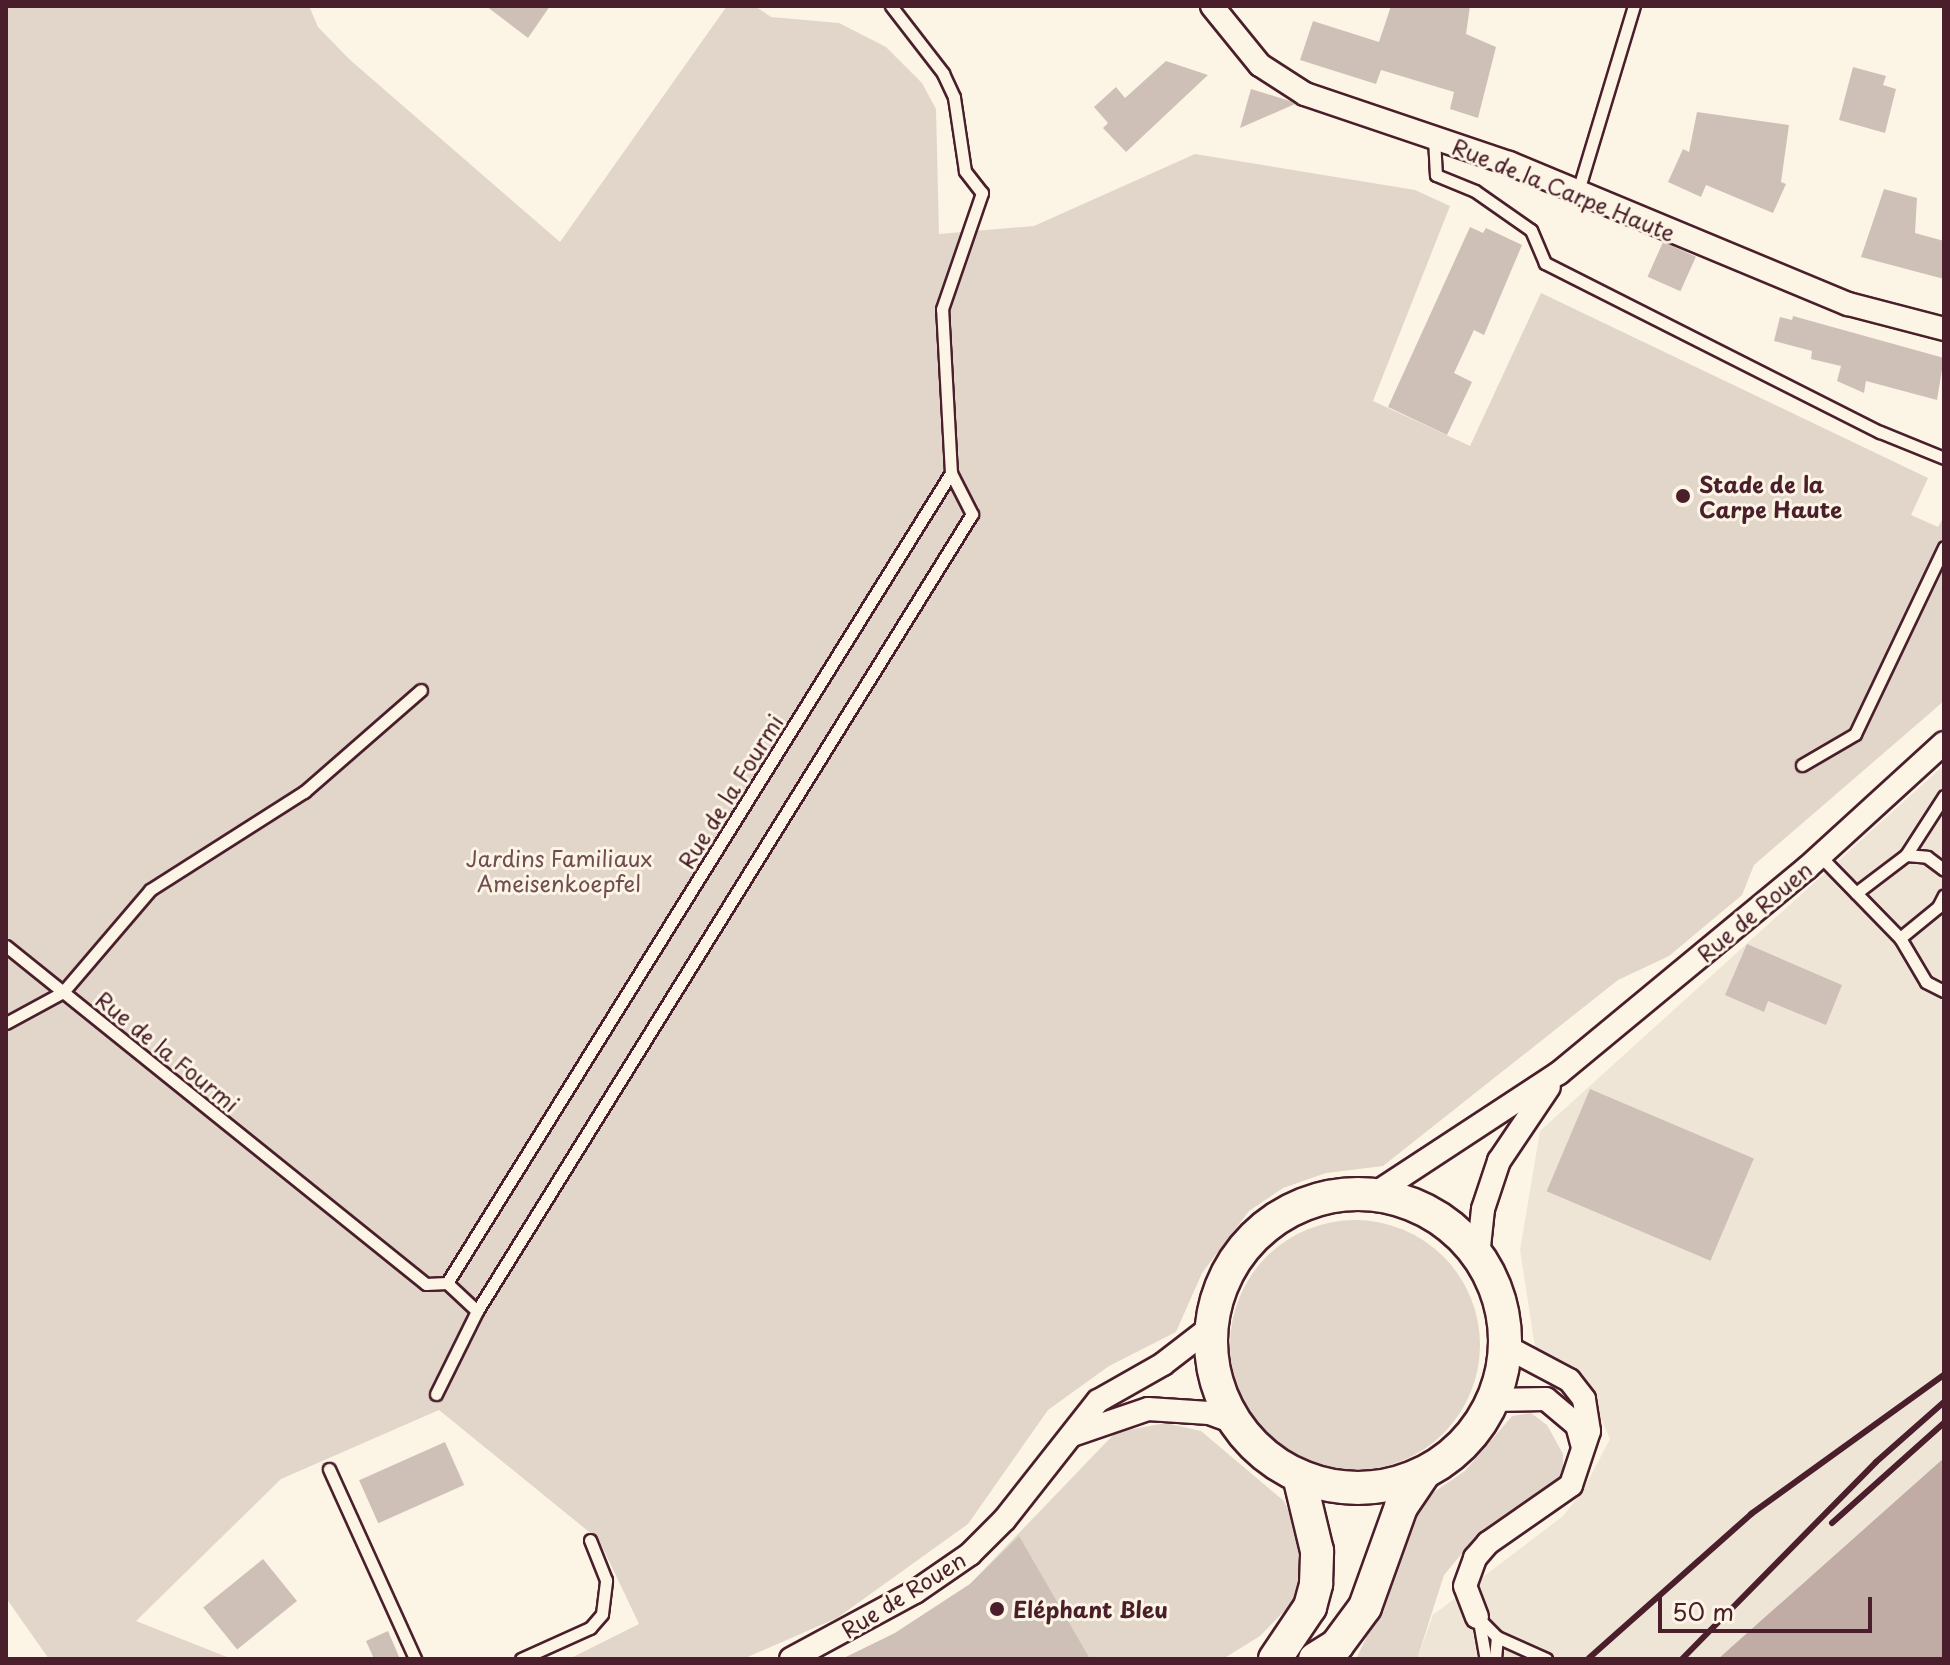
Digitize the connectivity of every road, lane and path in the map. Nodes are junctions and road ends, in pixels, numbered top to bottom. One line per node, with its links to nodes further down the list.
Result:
1 (891, 6): 8 (lane)
2 (1212, 6): 4 (street, Rue de la Carpe Haute)
3 (1634, 6): 5 (lane)
4 (1434, 138): 5 (street, Rue de la Carpe Haute); 7 (lane)
5 (1578, 191): 6 (street, Rue de la Carpe Haute)
6 (1944, 329)
7 (1944, 458)
8 (951, 473): 27 (lane, Rue de la Fourmi); 28 (lane)
9 (1944, 547): 12 (lane)
10 (421, 690): 22 (lane)
11 (1944, 743): 15 (street, Rue de Rouen)
12 (1802, 765)
13 (1944, 796): 14 (lane)
14 (1906, 855): 16 (lane); 17 (lane)
15 (1820, 856): 17 (lane); 24 (street, Rue de Rouen)
16 (1944, 870)
17 (1856, 893): 19 (lane)
18 (1944, 895): 19 (lane)
19 (1900, 938): 21 (lane)
20 (6, 946): 22 (lane, Rue de la Fourmi)
21 (1944, 991)
22 (63, 992): 23 (lane); 27 (lane, Rue de la Fourmi)
23 (6, 1023)
24 (1559, 1073): 25 (street, Rue de Rouen); 26 (street, Rue de Rouen)
25 (1373, 1195): 26 (main road); 29 (main road)
26 (1478, 1256): 30 (main road)
27 (447, 1283): 28 (lane)
28 (477, 1311): 31 (lane)
29 (1211, 1327): 33 (main road); 34 (street, Rue de Rouen)
30 (1505, 1346): 32 (main road); 35 (street)
31 (436, 1394)
32 (1493, 1400): 35 (street); 37 (main road)
33 (1236, 1423): 34 (street, Rue de Rouen); 38 (main road)
34 (1064, 1440): 44 (street, Rue de Rouen)
35 (1584, 1452): 40 (street)
36 (329, 1469): 42 (lane)
37 (1424, 1473): 38 (main road); 46 (main road)
38 (1299, 1476): 45 (main road)
39 (590, 1540): 43 (lane)
40 (1477, 1617): 41 (lane); 47 (lane)
41 (1497, 1637): 48 (lane); 49 (lane)
42 (415, 1659)
43 (521, 1659)
44 (791, 1659)
45 (1275, 1659)
46 (1315, 1659)
47 (1486, 1659)
48 (1495, 1659)
49 (1546, 1659)

